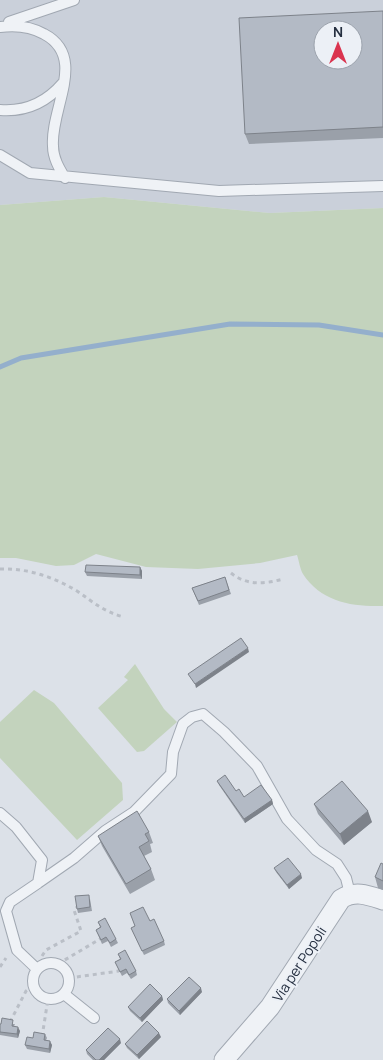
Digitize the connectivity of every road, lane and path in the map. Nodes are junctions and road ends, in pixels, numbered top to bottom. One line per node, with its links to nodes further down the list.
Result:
1 (74, 0): 2 (lane)
2 (0, 26): 3 (lane)
3 (65, 81): 4 (lane); 6 (lane)
4 (0, 110)
5 (0, 154): 6 (lane)
6 (65, 178): 7 (lane)
7 (383, 186)
8 (0, 569): 11 (path)
9 (231, 573): 10 (path)
10 (283, 578)
11 (124, 618)
12 (0, 812): 13 (lane)
13 (38, 883): 14 (lane); 19 (lane)
14 (350, 894): 15 (street); 28 (street, Via per Popoli)
15 (383, 900)
16 (77, 907): 19 (path)
17 (100, 939): 18 (path)
18 (58, 964): 19 (lane); 21 (lane)
19 (35, 967): 22 (lane)
20 (119, 971): 21 (path)
21 (69, 978): 23 (lane)
22 (33, 986): 24 (lane); 26 (path)
23 (64, 994): 24 (lane); 25 (lane)
24 (48, 999): 27 (path)
25 (94, 1018)
26 (10, 1023)
27 (42, 1037)
28 (224, 1060)

